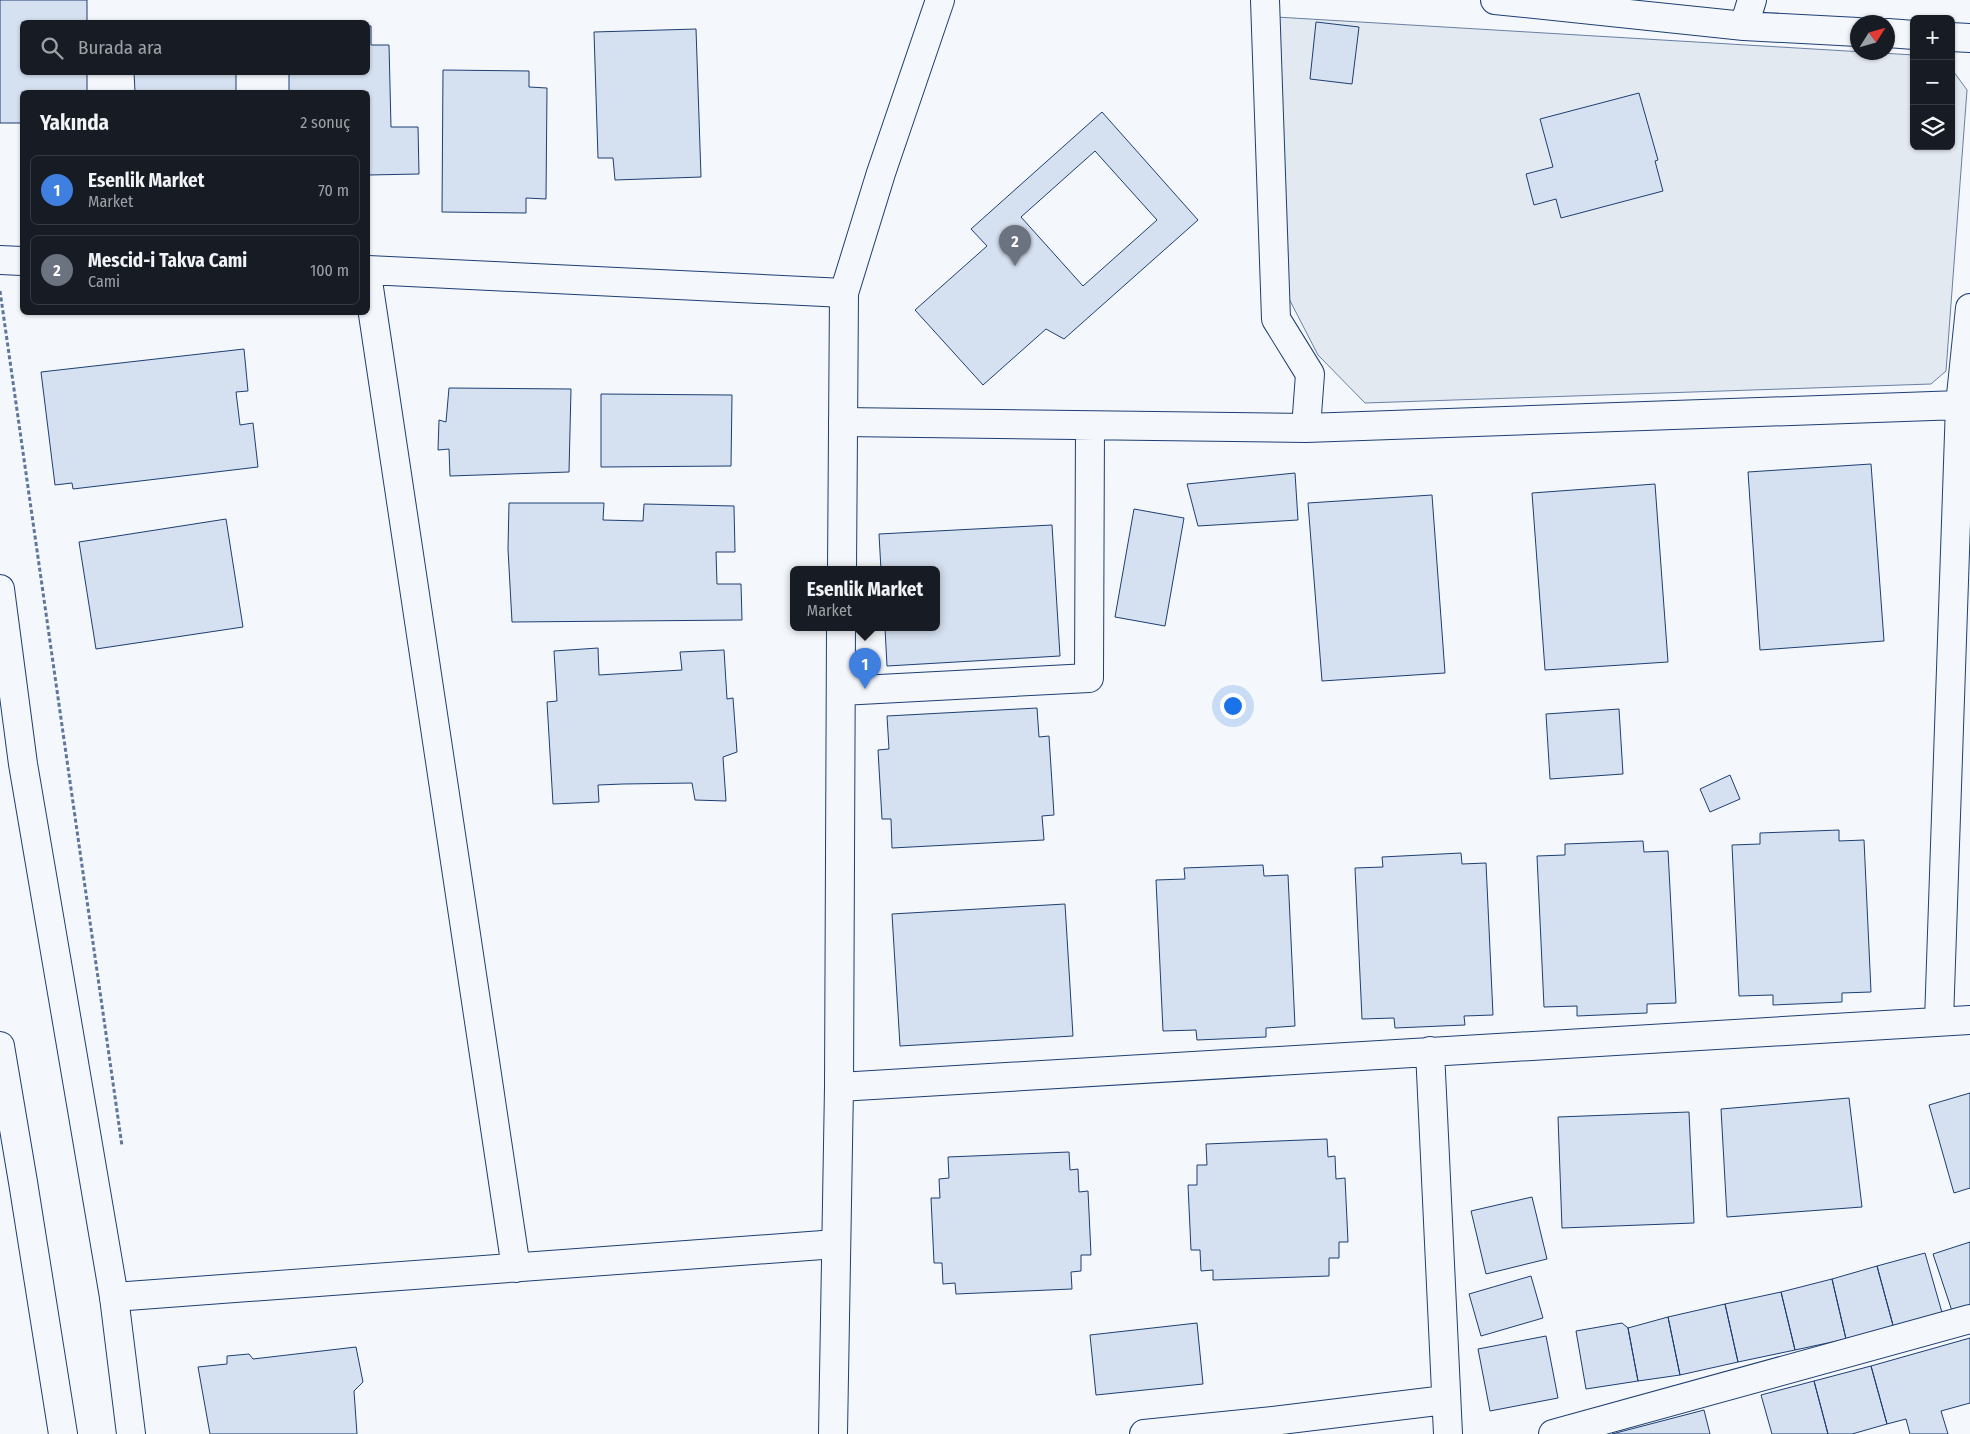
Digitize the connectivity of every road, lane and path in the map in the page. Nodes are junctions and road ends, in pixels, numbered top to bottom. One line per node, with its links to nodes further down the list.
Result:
1 (940, 0): 15 (street)
2 (1265, 0): 21 (street)
3 (1495, 0): 5 (street)
4 (1752, 0): 5 (street)
5 (1744, 26): 6 (street)
6 (1850, 32)
7 (1895, 34): 8 (street)
8 (1910, 35)
9 (1955, 37): 10 (street)
10 (1970, 38)
11 (0, 260): 12 (street)
12 (20, 261)
13 (370, 270): 15 (street)
14 (0, 288): 32 (path)
15 (844, 293): 19 (street)
16 (370, 294): 34 (street)
17 (1970, 308): 18 (street)
18 (1960, 405): 21 (street); 22 (street)
19 (843, 422): 20 (street); 23 (street)
20 (1090, 426): 21 (street); 26 (street)
21 (1306, 428)
22 (1965, 439): 28 (street)
23 (842, 566)
24 (0, 589): 35 (street)
25 (841, 631): 26 (street)
26 (841, 691): 31 (street)
27 (1970, 1020): 28 (street)
28 (1939, 1021): 30 (street)
29 (0, 1046): 39 (street)
30 (1430, 1051): 31 (street); 37 (street)
31 (839, 1087): 33 (street)
32 (123, 1148)
33 (836, 1244): 34 (street); 41 (street)
34 (516, 1268): 35 (street)
35 (114, 1297): 40 (street)
36 (1970, 1319): 44 (street)
37 (1445, 1400): 38 (street); 43 (street)
38 (1273, 1428): 42 (street)
39 (63, 1434)
40 (131, 1434)
41 (833, 1434)
42 (1144, 1434)
43 (1448, 1434)
44 (1553, 1434)

